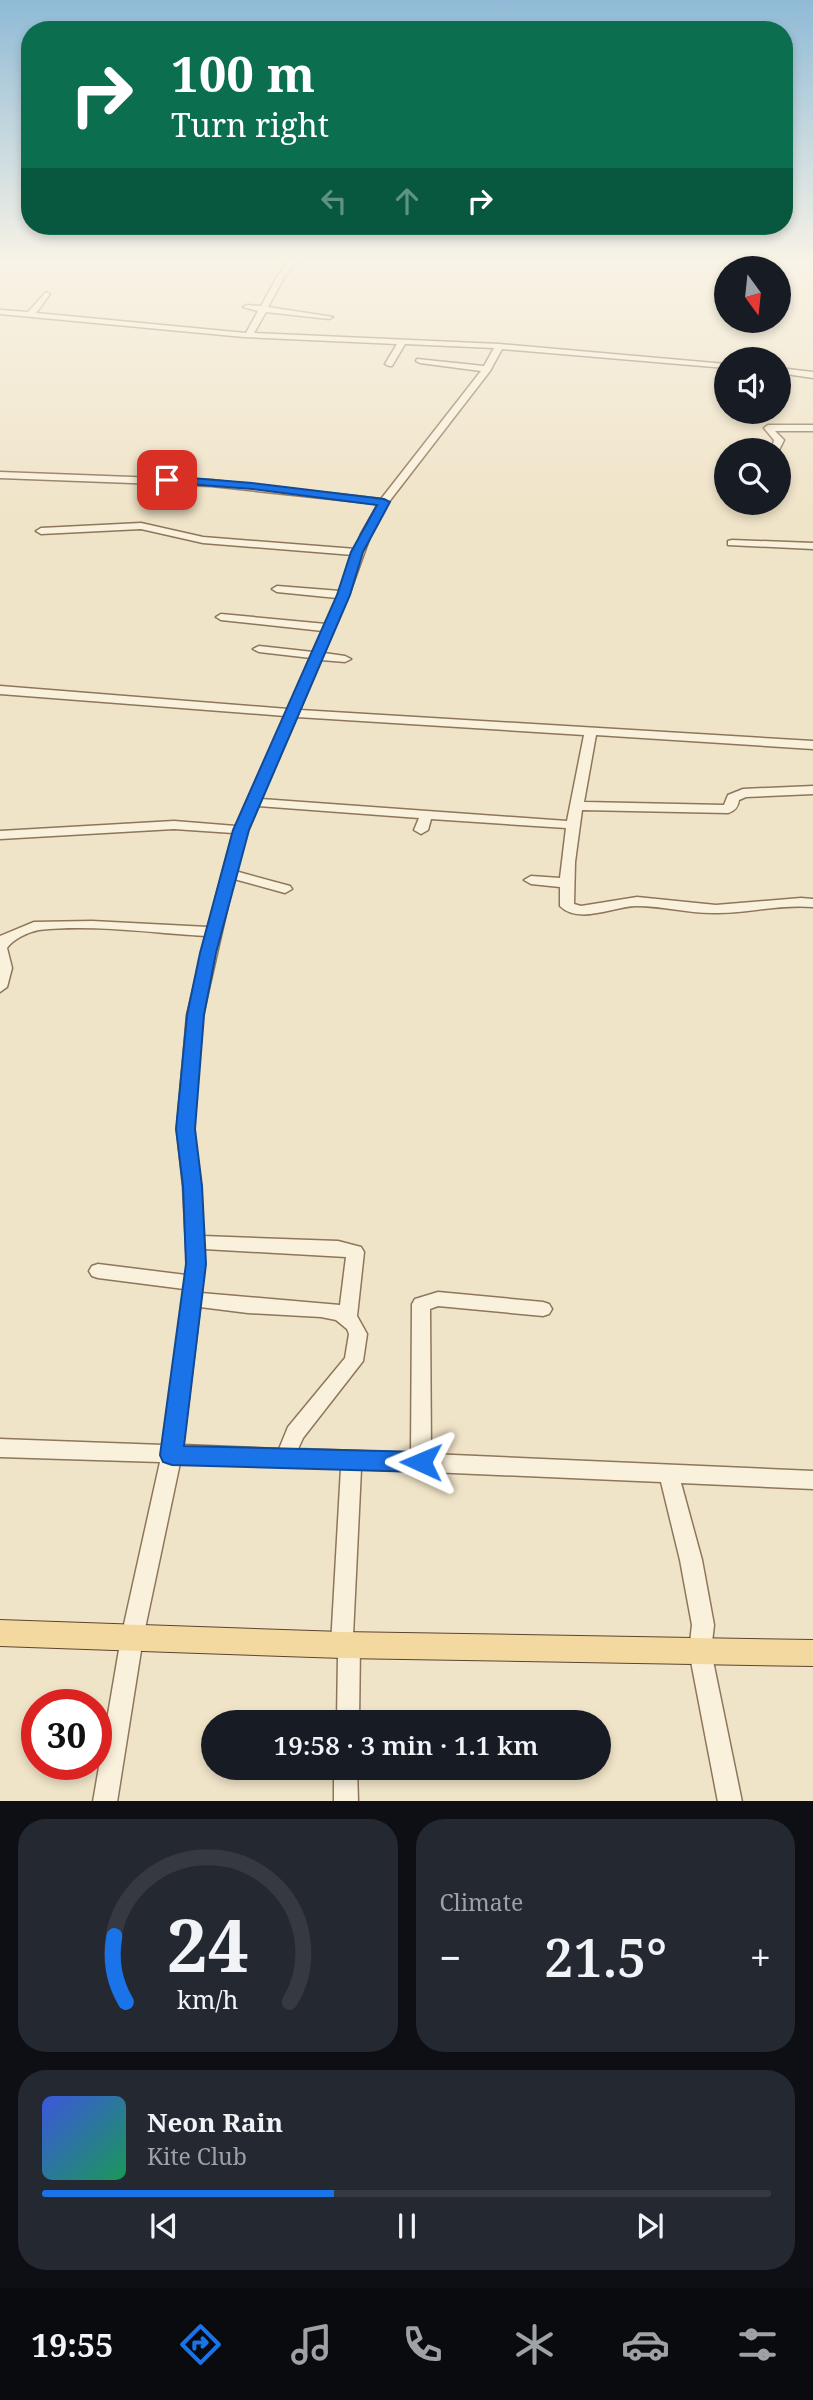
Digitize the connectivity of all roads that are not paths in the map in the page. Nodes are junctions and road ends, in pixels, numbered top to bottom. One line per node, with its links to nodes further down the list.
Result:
1 (401, 345): 5 (street)
2 (481, 345): 3 (street)
3 (499, 346): 6 (street); 7 (street)
4 (420, 361): 7 (street)
5 (389, 364)
6 (714, 365)
7 (487, 369): 13 (street)
8 (791, 372): 9 (street)
9 (813, 375)
10 (813, 428): 11 (street)
11 (777, 438)
12 (0, 475): 13 (street)
13 (384, 502): 17 (street)
14 (41, 531): 17 (street)
15 (732, 543): 16 (street)
16 (813, 547)
17 (357, 552): 19 (street)
18 (277, 589): 19 (street)
19 (344, 595): 21 (street)
20 (221, 617): 21 (street)
21 (329, 628): 23 (street)
22 (259, 649): 23 (street)
23 (316, 656): 24 (street); 26 (street)
24 (345, 659)
25 (0, 690): 26 (street)
26 (292, 713): 27 (street); 30 (street)
27 (590, 733): 28 (street); 31 (street)
28 (813, 745)
29 (813, 790): 31 (street)
30 (254, 802): 32 (street); 34 (street)
31 (575, 806): 33 (street)
32 (426, 815): 33 (street); 35 (street)
33 (573, 825): 39 (street)
34 (241, 830): 36 (street); 37 (street)
35 (421, 830)
36 (0, 835)
37 (229, 873): 40 (street); 42 (street)
38 (531, 880): 39 (street)
39 (566, 883): 41 (street)
40 (285, 889)
41 (813, 903)
42 (210, 942): 43 (street); 45 (street)
43 (0, 948): 44 (street)
44 (0, 987)
45 (195, 1242): 47 (street); 49 (street)
46 (98, 1270): 47 (street)
47 (193, 1291): 49 (street); 51 (street)
48 (543, 1309): 54 (street)
49 (348, 1317): 52 (street)
50 (0, 1448): 51 (street)
51 (172, 1455): 52 (street); 58 (street)
52 (284, 1459): 53 (street)
53 (351, 1461): 54 (street); 59 (street)
54 (421, 1462): 55 (street)
55 (669, 1474): 56 (street); 60 (street)
56 (813, 1480)
57 (0, 1633): 58 (main road)
58 (132, 1638): 59 (main road); 64 (street)
59 (346, 1645): 60 (main road); 62 (street)
60 (700, 1651): 61 (main road); 66 (street)
61 (813, 1653)
62 (348, 1710)
63 (346, 1780): 65 (street)
64 (105, 1801)
65 (346, 1801)
66 (730, 1801)

